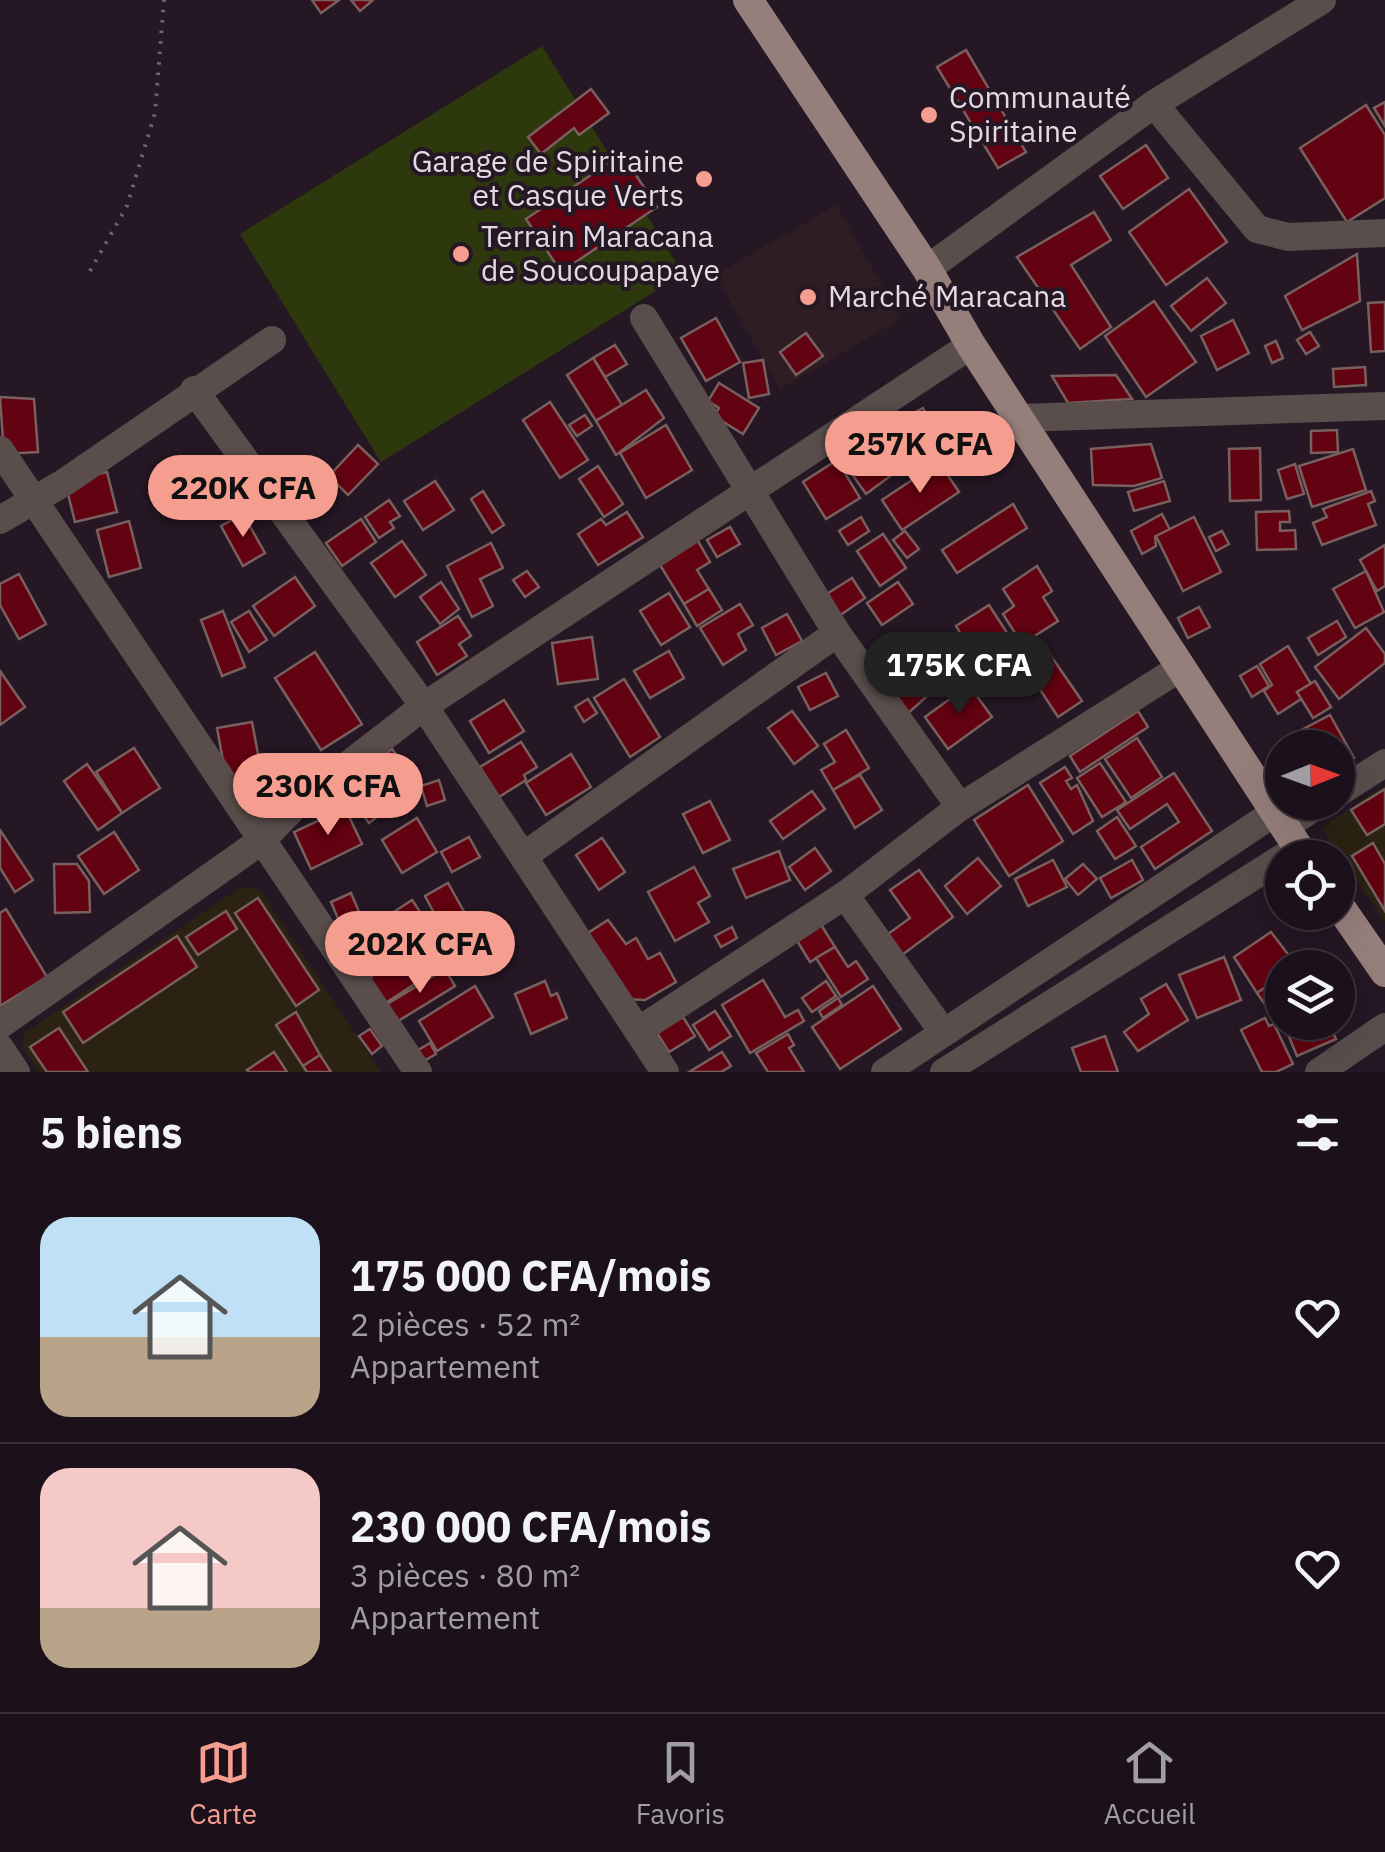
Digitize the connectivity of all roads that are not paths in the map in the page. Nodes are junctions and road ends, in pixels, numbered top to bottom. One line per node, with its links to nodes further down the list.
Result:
1 (748, 0): 5 (main road)
2 (1322, 0): 3 (street)
3 (1154, 104): 4 (street); 5 (street)
4 (1385, 233)
5 (927, 268): 8 (main road)
6 (644, 318): 13 (street)
7 (272, 340): 9 (street)
8 (971, 344): 11 (main road); 13 (street)
9 (194, 390): 14 (street); 18 (street)
10 (1382, 412): 11 (street)
11 (1018, 418): 17 (main road)
12 (0, 450): 14 (street)
13 (750, 490): 16 (street); 18 (street)
14 (32, 499): 15 (street); 23 (street)
15 (0, 520)
16 (837, 633): 21 (street); 26 (street)
17 (1180, 668): 21 (street); 24 (main road)
18 (424, 706): 23 (street); 26 (street)
19 (1385, 763): 20 (street)
20 (1355, 782)
21 (960, 807): 29 (street)
22 (1307, 820): 25 (street)
23 (261, 840): 32 (street); 39 (street)
24 (1286, 840)
25 (1290, 840)
26 (525, 855): 34 (street)
27 (1265, 856): 35 (street)
28 (1265, 859): 37 (street)
29 (845, 895): 34 (street); 35 (street)
30 (1355, 929): 31 (main road)
31 (1385, 972)
32 (0, 1025)
33 (1385, 1028): 42 (street)
34 (638, 1031): 40 (street)
35 (943, 1032): 41 (street)
36 (0, 1048): 38 (street)
37 (958, 1068)
38 (16, 1072)
39 (418, 1072)
40 (665, 1072)
41 (885, 1072)
42 (1319, 1072)

